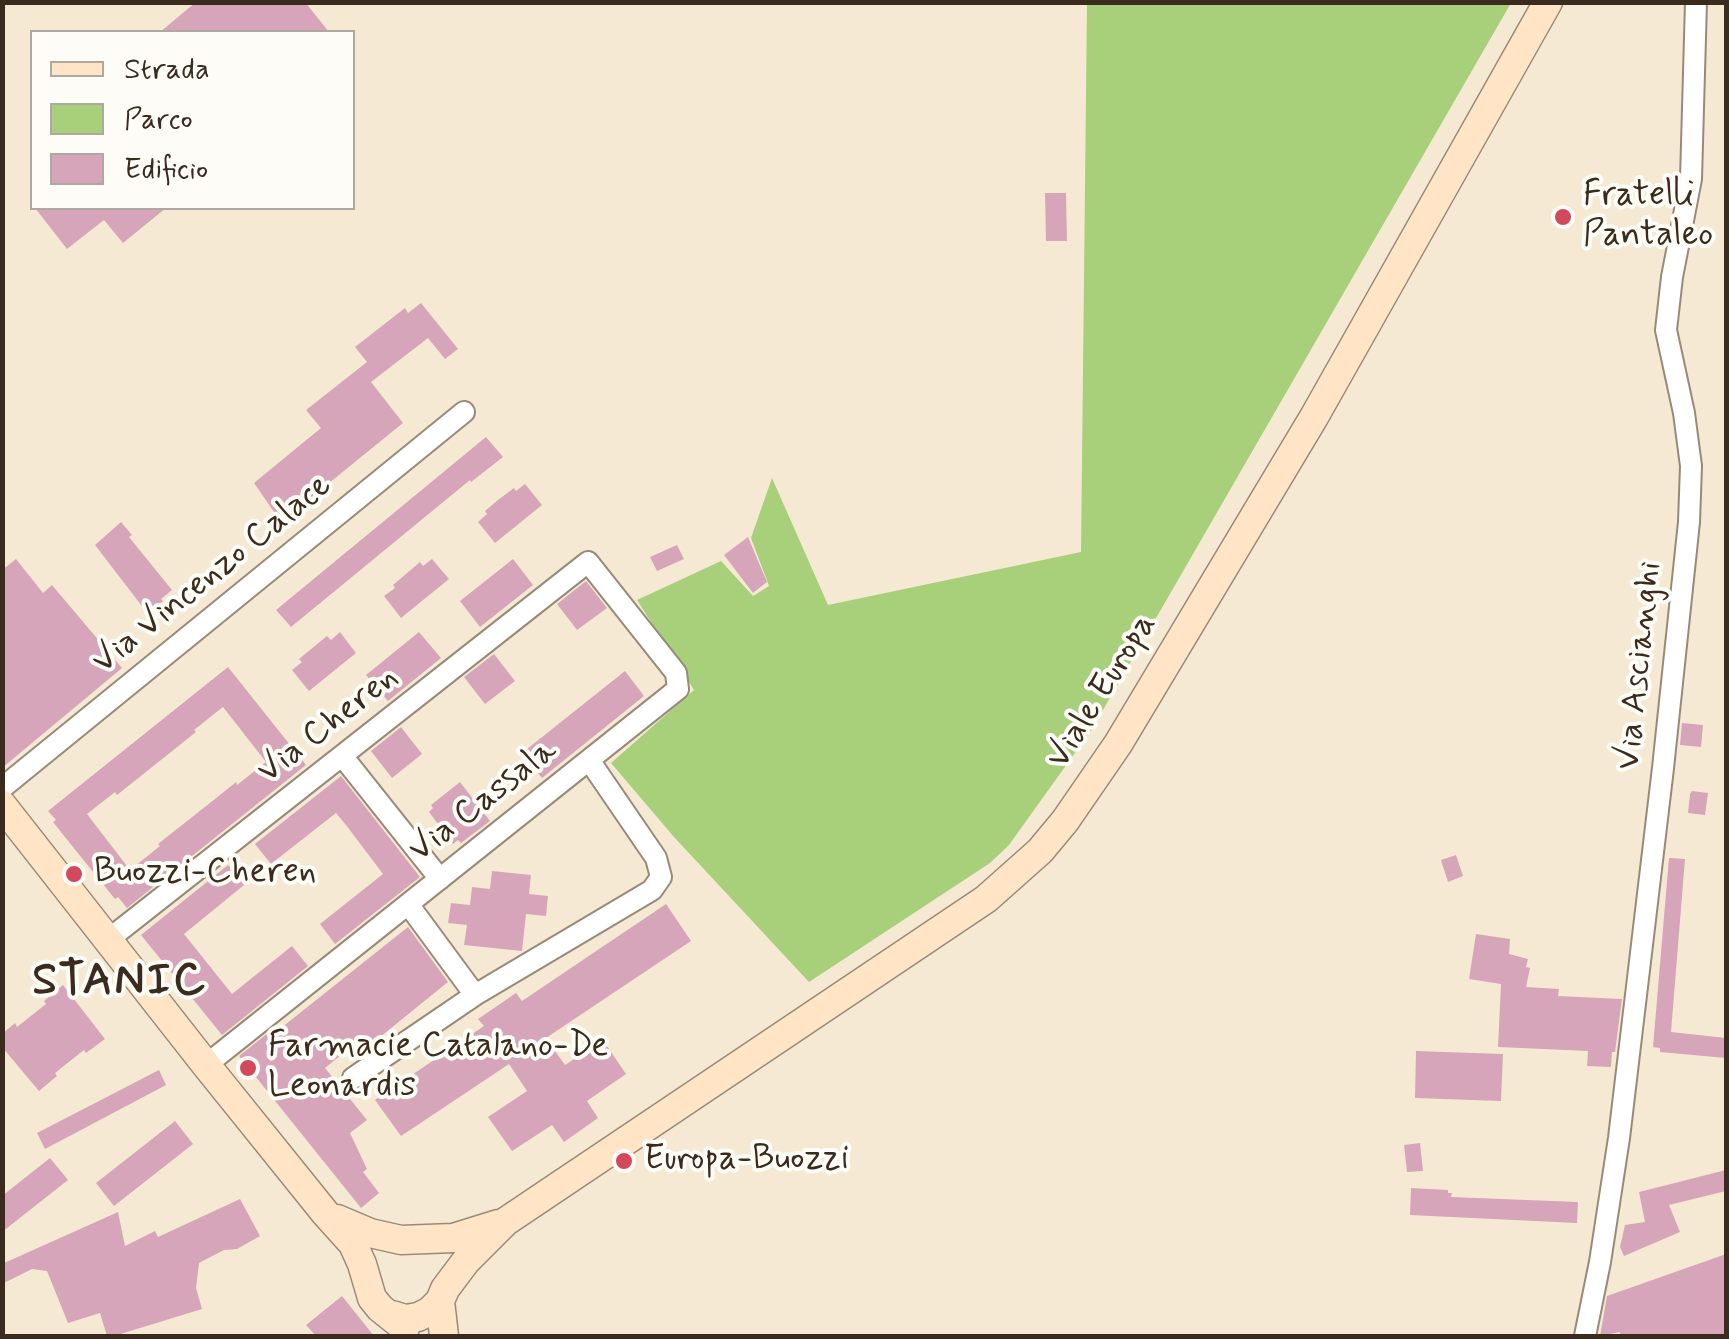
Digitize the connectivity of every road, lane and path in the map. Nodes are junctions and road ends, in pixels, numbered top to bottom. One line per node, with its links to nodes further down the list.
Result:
1 (1548, 2): 16 (main road, Viale Europa)
2 (1696, 2): 23 (street, Via Ascianghi)
3 (464, 412): 7 (street, Via Vincenzo Calace)
4 (588, 562): 5 (street, Via Cheren); 6 (street, Via Cassala)
5 (343, 757): 9 (street); 11 (street, Via Cheren)
6 (589, 760): 9 (street, Via Cassala); 12 (street)
7 (2, 788)
8 (2, 806): 11 (main road)
9 (440, 879): 10 (street, Via Cassala)
10 (408, 904): 12 (street); 13 (street, Via Cassala)
11 (109, 938): 13 (main road)
12 (475, 996): 14 (street)
13 (206, 1065): 15 (main road)
14 (354, 1078)
15 (326, 1214): 17 (main road); 18 (main road)
16 (505, 1222): 17 (main road); 19 (main road)
17 (408, 1240): 18 (main road); 19 (main road)
18 (368, 1285): 20 (main road)
19 (442, 1295): 20 (main road); 22 (main road)
20 (392, 1316): 21 (main road)
21 (413, 1336)
22 (444, 1336)
23 (1584, 1336)

